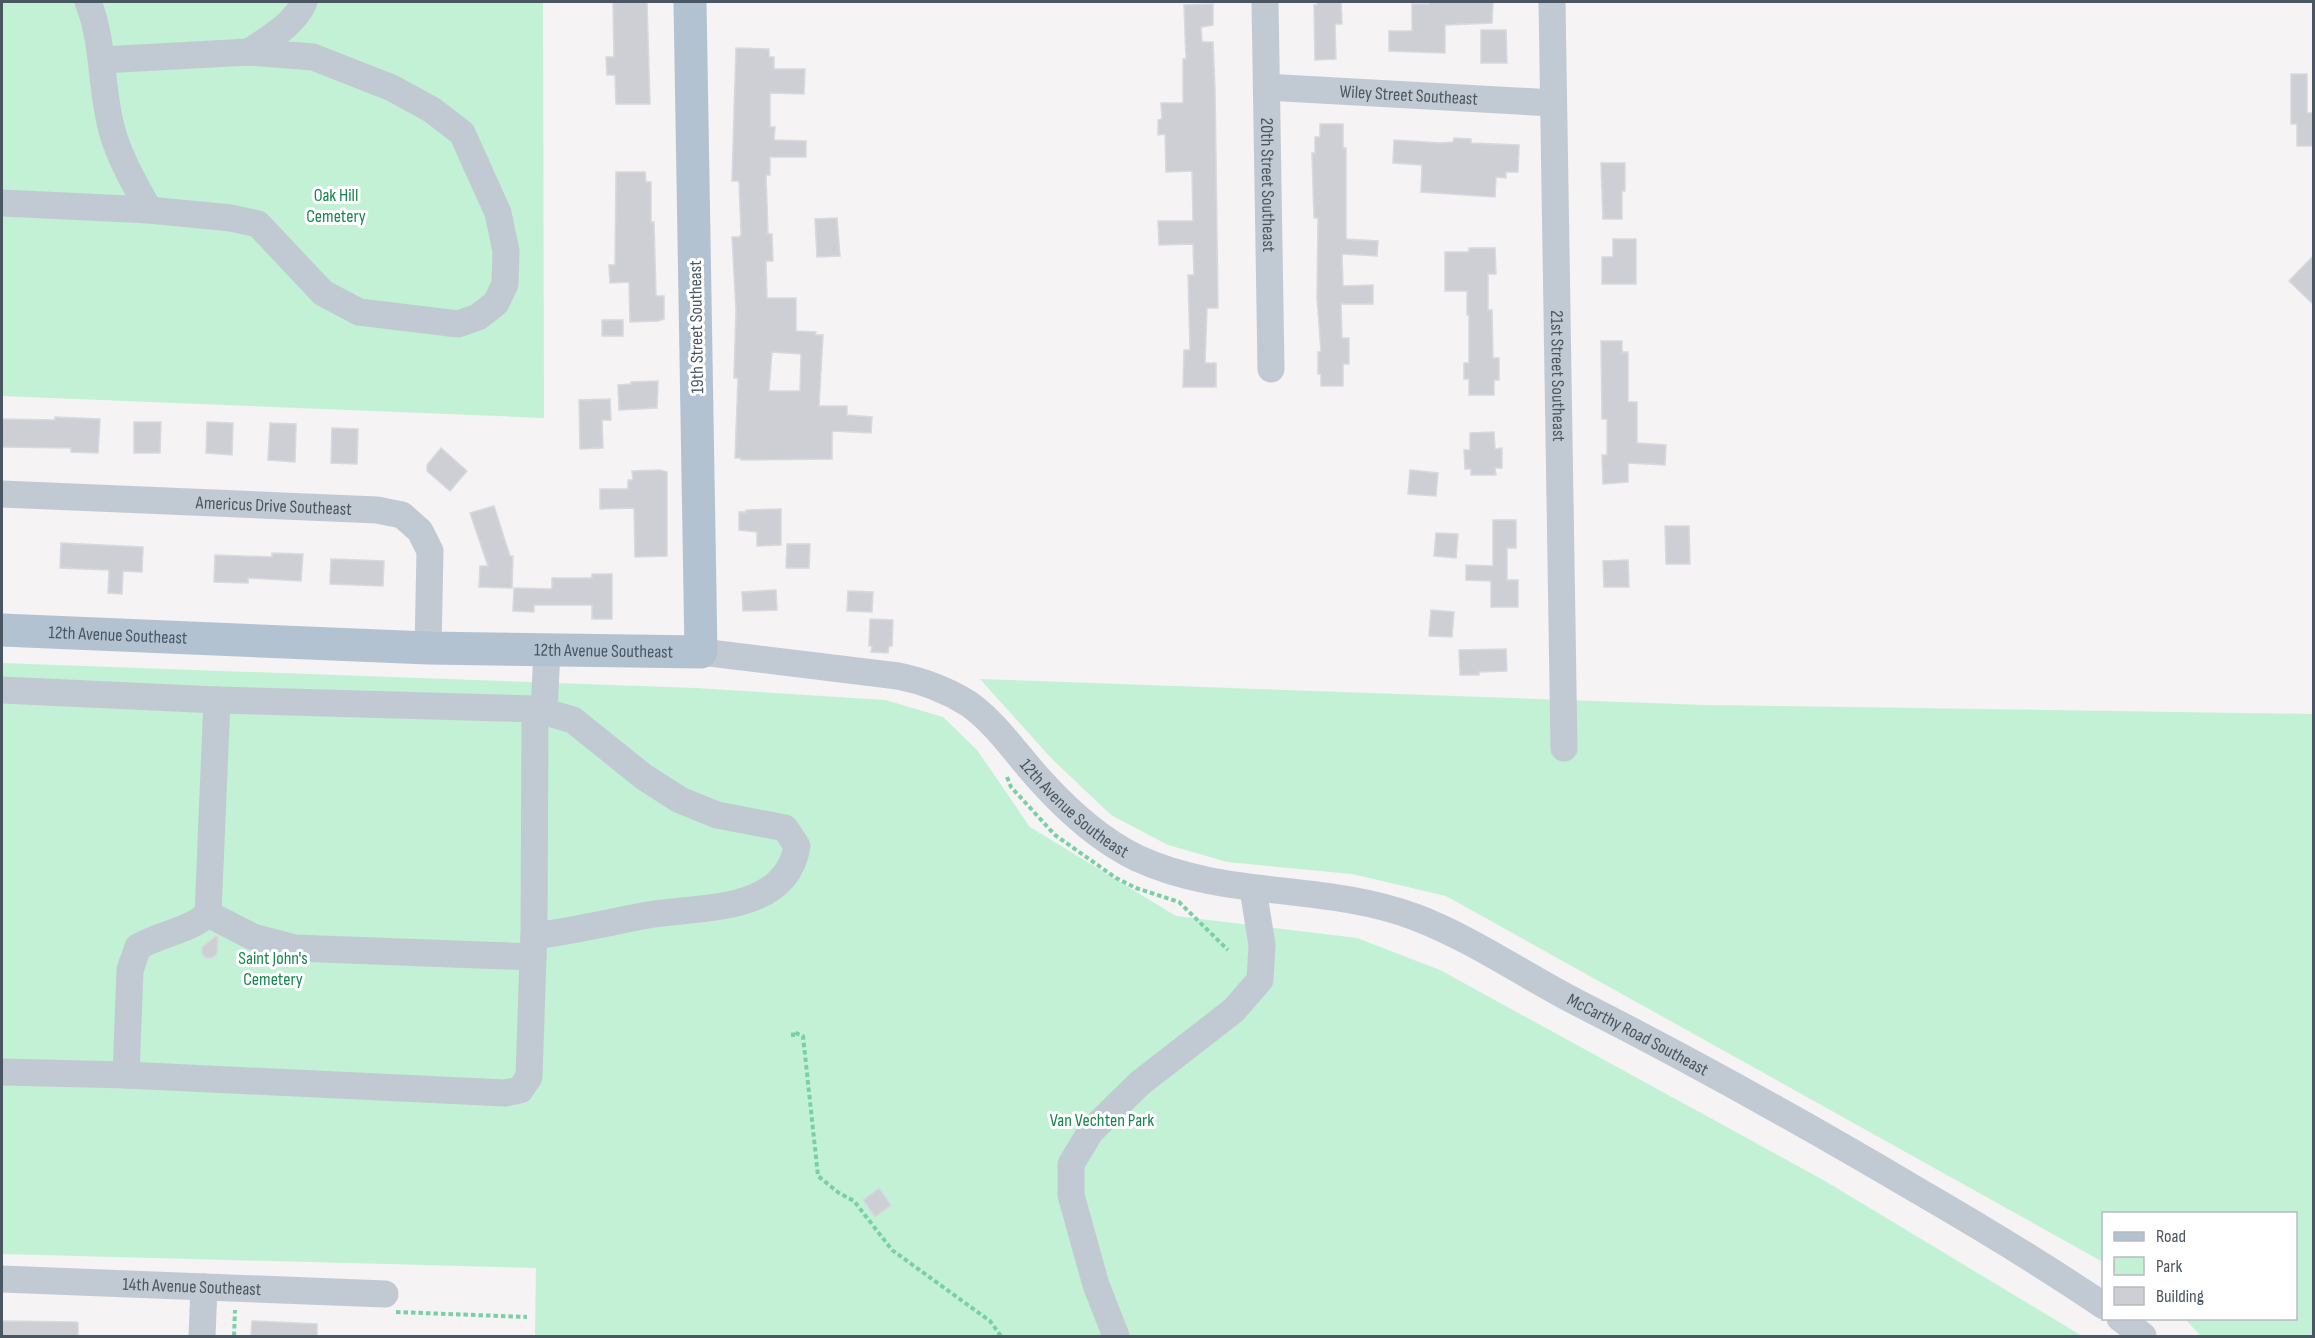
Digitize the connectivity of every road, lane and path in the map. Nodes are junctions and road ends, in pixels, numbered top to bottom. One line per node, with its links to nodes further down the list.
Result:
1 (88, 2): 8 (street)
2 (690, 2): 18 (main road, 19th Street Southeast)
3 (1265, 2): 9 (street, 20th Street Southeast)
4 (1552, 2): 10 (street, 21st Street Southeast)
5 (303, 5): 6 (street); 7 (street)
6 (249, 52): 7 (street); 8 (street)
7 (313, 57): 12 (street)
8 (102, 60): 12 (street)
9 (1267, 87): 10 (street, Wiley Street Southeast); 13 (street, 20th Street Southeast)
10 (1553, 103): 22 (street, 21st Street Southeast)
11 (2, 203): 12 (street)
12 (149, 210)
13 (1271, 369)
14 (2, 494): 16 (street, Americus Drive Southeast)
15 (2, 630): 16 (main road, 12th Avenue Southeast)
16 (428, 648): 17 (main road, 12th Avenue Southeast)
17 (547, 650): 18 (main road, 12th Avenue Southeast); 21 (street)
18 (701, 652): 24 (street, 12th Avenue Southeast)
19 (2, 690): 20 (street)
20 (217, 700): 21 (street); 26 (street)
21 (539, 710): 27 (street); 27 (street)
22 (1564, 748)
23 (1007, 776): 28 (path)
24 (1137, 858): 25 (street, McCarthy Road Southeast)
25 (1253, 889): 36 (street, McCarthy Road Southeast); 41 (street)
26 (208, 914): 27 (street); 31 (street)
27 (533, 947): 31 (street)
28 (1228, 950)
29 (792, 1037): 40 (path)
30 (2, 1072): 31 (street)
31 (126, 1075)
32 (2, 1279): 33 (street, 14th Avenue Southeast)
33 (204, 1287): 34 (street, 14th Avenue Southeast); 38 (street)
34 (385, 1294)
35 (235, 1305): 39 (path)
36 (2102, 1305)
37 (2123, 1320): 42 (street)
38 (202, 1336)
39 (234, 1336)
40 (1001, 1336)
41 (1116, 1336)
42 (2143, 1336)

